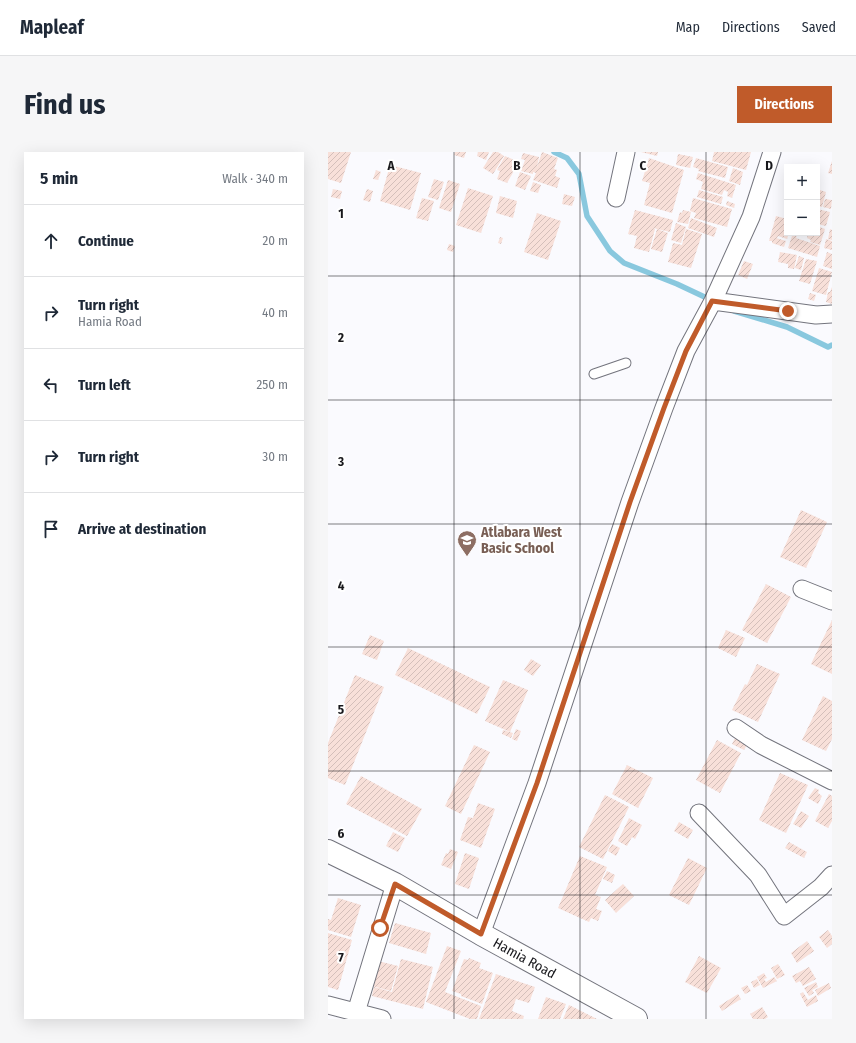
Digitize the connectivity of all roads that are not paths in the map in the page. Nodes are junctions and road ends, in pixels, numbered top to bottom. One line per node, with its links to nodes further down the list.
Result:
1 (626, 152): 3 (street)
2 (772, 152): 4 (street)
3 (616, 198)
4 (709, 307): 5 (street); 16 (street)
5 (832, 314)
6 (626, 363): 7 (lane)
7 (594, 374)
8 (802, 589): 9 (street)
9 (832, 601)
10 (736, 728): 11 (street)
11 (832, 781)
12 (699, 813): 14 (street)
13 (328, 851): 15 (main road, Hamia Road)
14 (832, 875)
15 (395, 884): 16 (main road, Hamia Road); 18 (street)
16 (481, 934): 20 (main road, Hamia Road)
17 (328, 1005): 18 (street)
18 (355, 1016): 19 (street)
19 (382, 1019)
20 (636, 1019)

